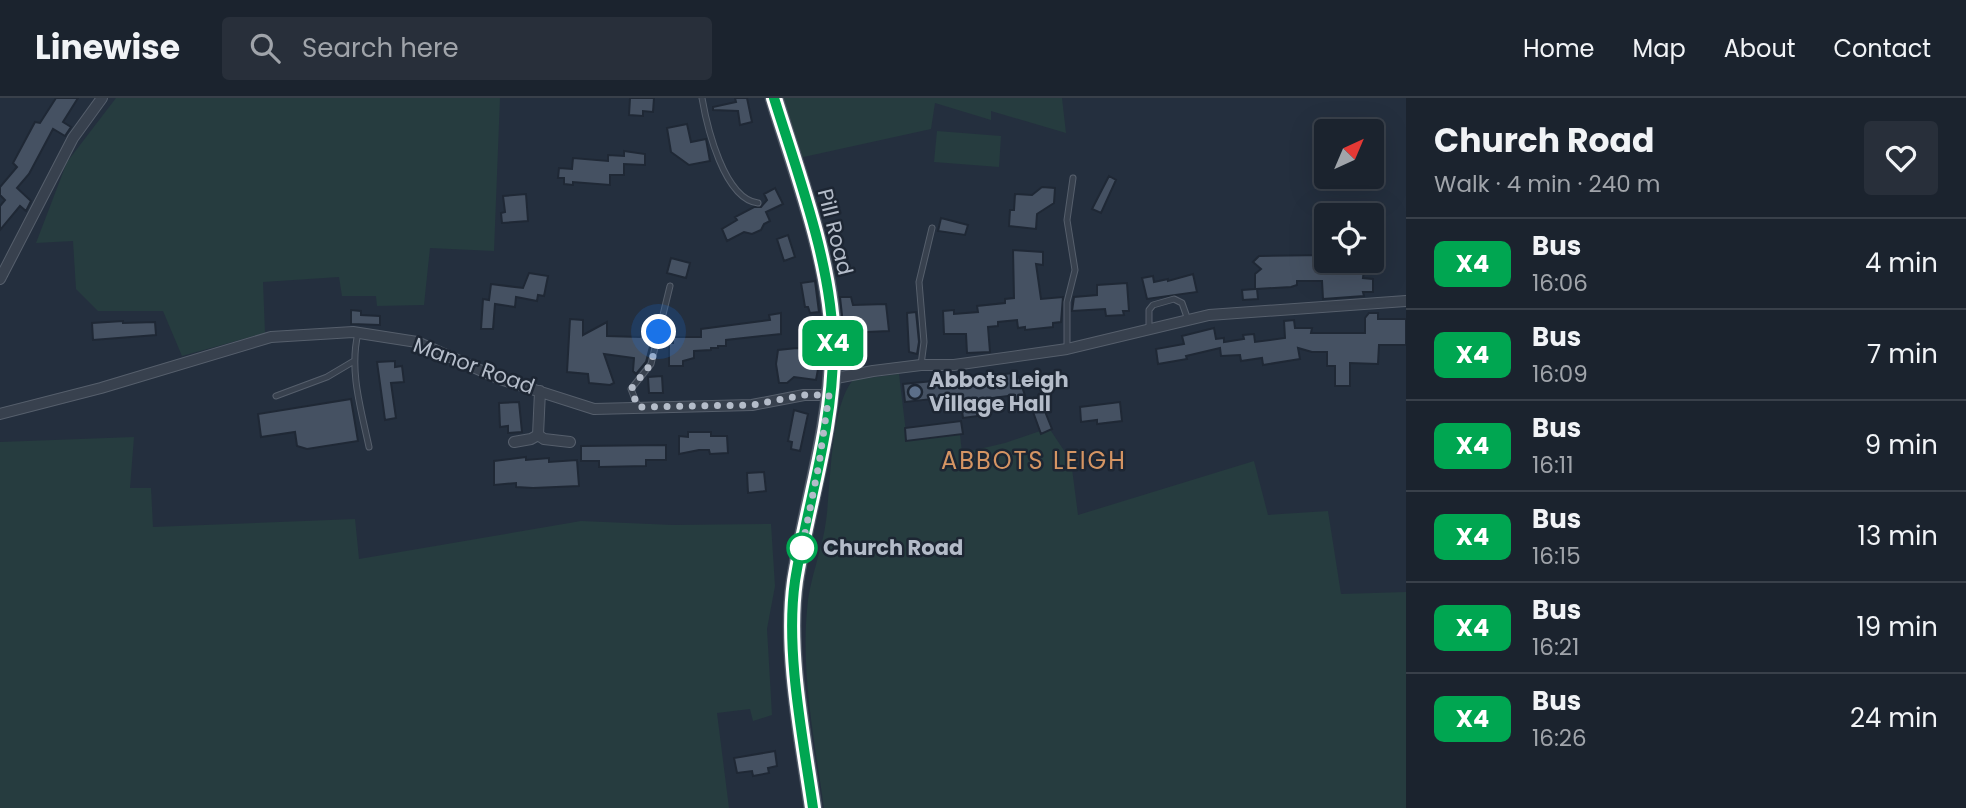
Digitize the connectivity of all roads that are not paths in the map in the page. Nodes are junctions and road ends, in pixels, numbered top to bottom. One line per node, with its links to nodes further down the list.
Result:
1 (102, 98): 7 (street)
2 (702, 98): 5 (lane)
3 (774, 98): 16 (main road, Pill Road)
4 (1073, 178): 13 (lane)
5 (758, 203)
6 (933, 228): 15 (lane)
7 (0, 279)
8 (670, 286): 19 (lane)
9 (1406, 301): 10 (street)
10 (1188, 320): 11 (street); 11 (lane)
11 (1149, 328): 13 (street)
12 (358, 333): 14 (lane); 17 (street, Manor Road); 20 (street, Manor Road)
13 (1067, 349): 15 (street)
14 (354, 361): 18 (lane); 24 (lane)
15 (921, 365): 16 (street)
16 (830, 387): 19 (street, Manor Road); 25 (main road, Pill Road)
17 (540, 391): 19 (street, Manor Road); 21 (street)
18 (276, 396)
19 (638, 407)
20 (0, 415)
21 (538, 435): 22 (street); 23 (street)
22 (514, 442)
23 (570, 442)
24 (369, 447)
25 (813, 808)

